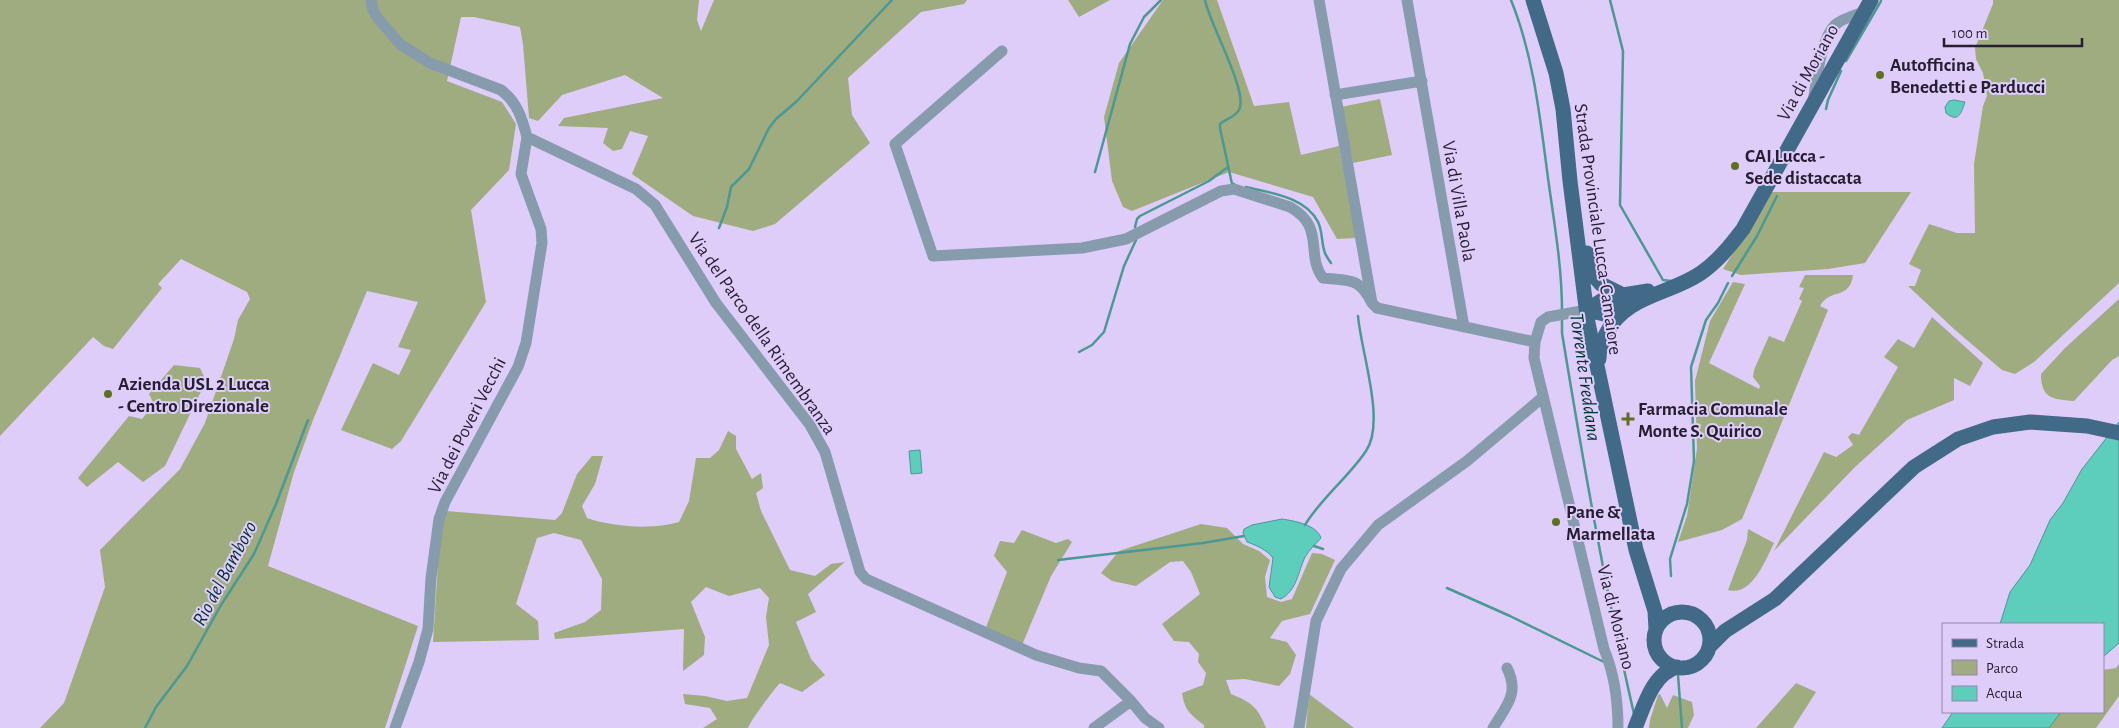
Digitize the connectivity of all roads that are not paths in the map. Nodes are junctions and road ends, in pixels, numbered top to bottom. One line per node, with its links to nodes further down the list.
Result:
1 (371, 0): 9 (street)
2 (1319, 0): 8 (street)
3 (1407, 0): 7 (street, Via di Villa Paola)
4 (1533, 0): 10 (main road, Strada Provinciale Lucca-Camaiore)
5 (1867, 6): 11 (main road, Via di Moriano)
6 (1002, 51): 12 (street)
7 (1422, 81): 8 (street); 14 (street, Via di Villa Paola)
8 (1335, 94): 12 (street)
9 (527, 137): 29 (street, Via del Parco della Rimembranza); 31 (street, Via dei Poveri Vecchi)
10 (1574, 211): 11 (main road); 13 (main road, Strada Provinciale Lucca-Camaiore)
11 (1628, 299): 13 (main road); 16 (main road, Via di Moriano)
12 (1372, 303): 14 (street)
13 (1581, 311): 15 (street, Via di Moriano); 16 (main road, Strada Provinciale Lucca-Camaiore)
14 (1464, 326): 15 (street)
15 (1535, 342): 17 (street, Via di Moriano)
16 (1600, 378): 19 (main road, Strada Provinciale Lucca-Camaiore)
17 (1543, 397): 30 (street, Via di Moriano); 34 (street)
18 (2119, 432): 21 (main road)
19 (1646, 581): 20 (main road, Strada Provinciale Lucca-Camaiore); 23 (main road, Strada Provinciale Lucca-Camaiore)
20 (1680, 611): 22 (main road); 23 (main road)
21 (1746, 616): 22 (main road); 24 (main road)
22 (1702, 619): 24 (main road)
23 (1656, 629): 25 (main road)
24 (1710, 646): 26 (main road)
25 (1656, 650): 26 (main road); 28 (main road)
26 (1677, 667): 28 (main road)
27 (1507, 668): 35 (street)
28 (1648, 699): 36 (main road)
29 (1131, 701): 32 (street); 33 (street, Via del Parco della Rimembranza)
30 (1620, 723): 36 (street, Via di Moriano)
31 (395, 728)
32 (1094, 728)
33 (1158, 728)
34 (1299, 728)
35 (1493, 728)
36 (1634, 728)

